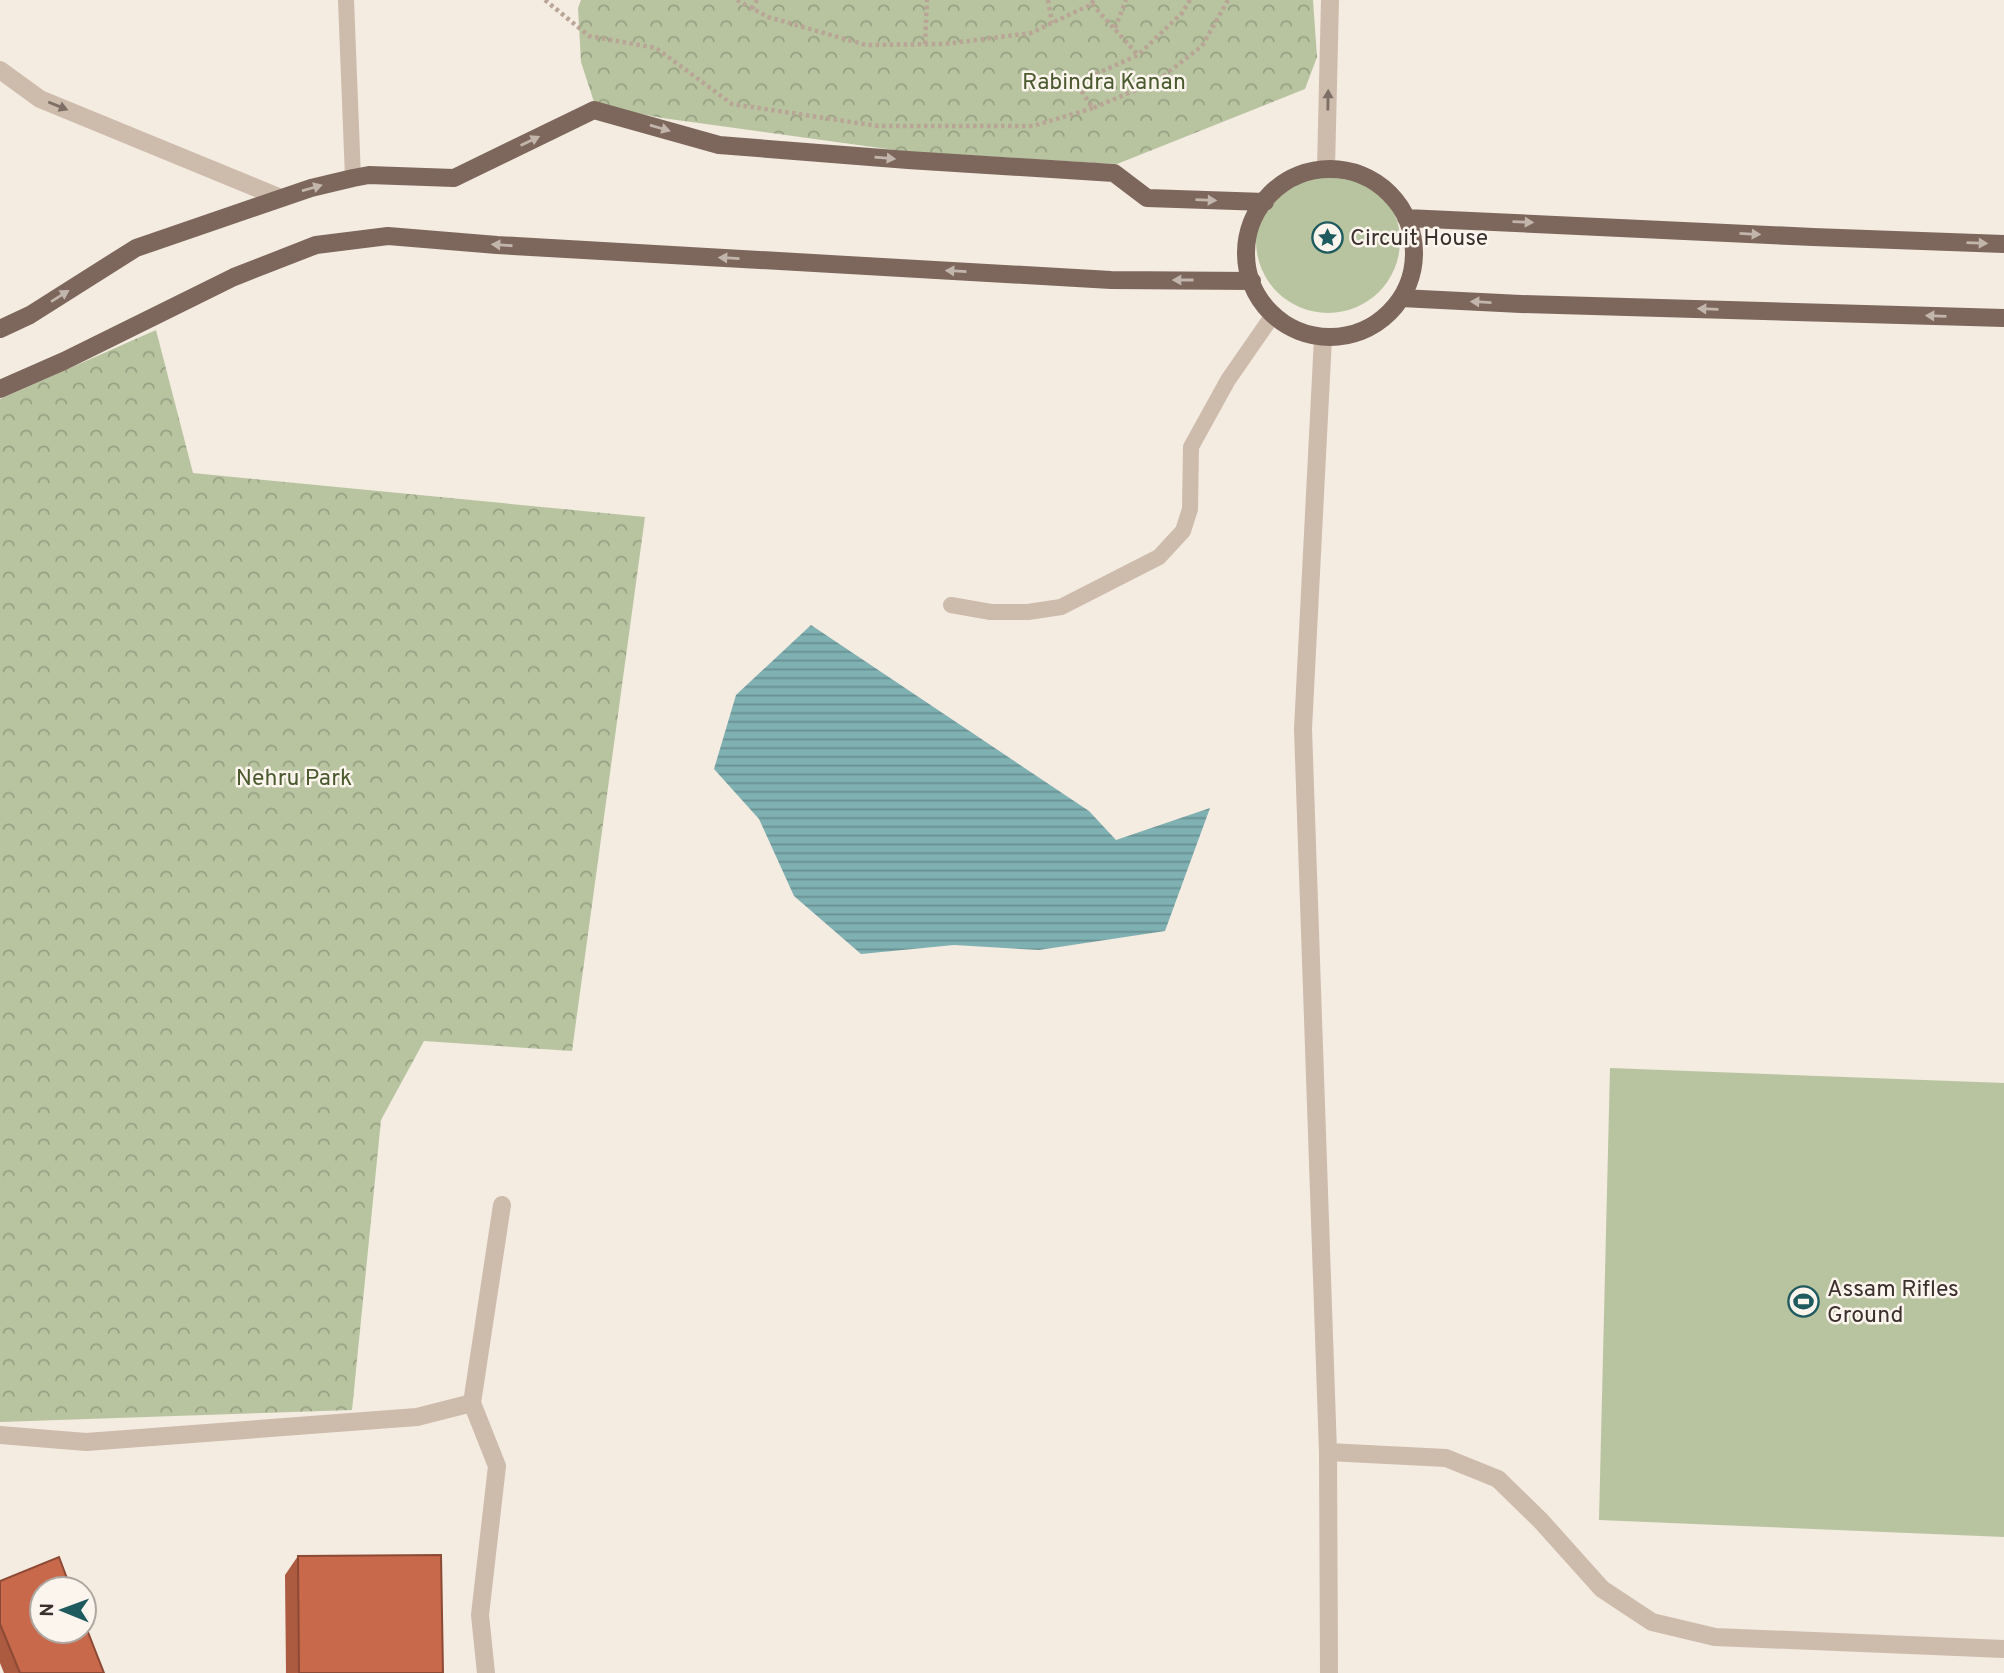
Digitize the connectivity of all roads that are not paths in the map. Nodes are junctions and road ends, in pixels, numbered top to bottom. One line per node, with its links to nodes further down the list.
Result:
1 (346, 0): 5 (lane)
2 (1330, 0): 4 (street, one-way to 2)
3 (0, 70): 6 (street, one-way to 6)
4 (1326, 168): 7 (main road); 8 (main road)
5 (353, 178): 6 (main road, one-way to 5); 7 (main road, one-way to 7)
6 (281, 198): 14 (main road, one-way to 6)
7 (1265, 202): 10 (main road)
8 (1406, 218): 9 (main road, one-way to 9); 11 (main road)
9 (2004, 244)
10 (1252, 281): 12 (main road); 16 (main road, one-way to 16)
11 (1401, 298): 13 (main road, one-way to 11); 15 (main road)
12 (1273, 315): 15 (main road); 17 (lane)
13 (2004, 318)
14 (0, 329)
15 (1323, 338): 21 (street)
16 (0, 389)
17 (951, 605)
18 (502, 1205): 19 (street)
19 (472, 1404): 20 (street); 23 (street)
20 (0, 1435)
21 (1328, 1452): 22 (street); 24 (street)
22 (2004, 1649)
23 (486, 1673)
24 (1329, 1673)

